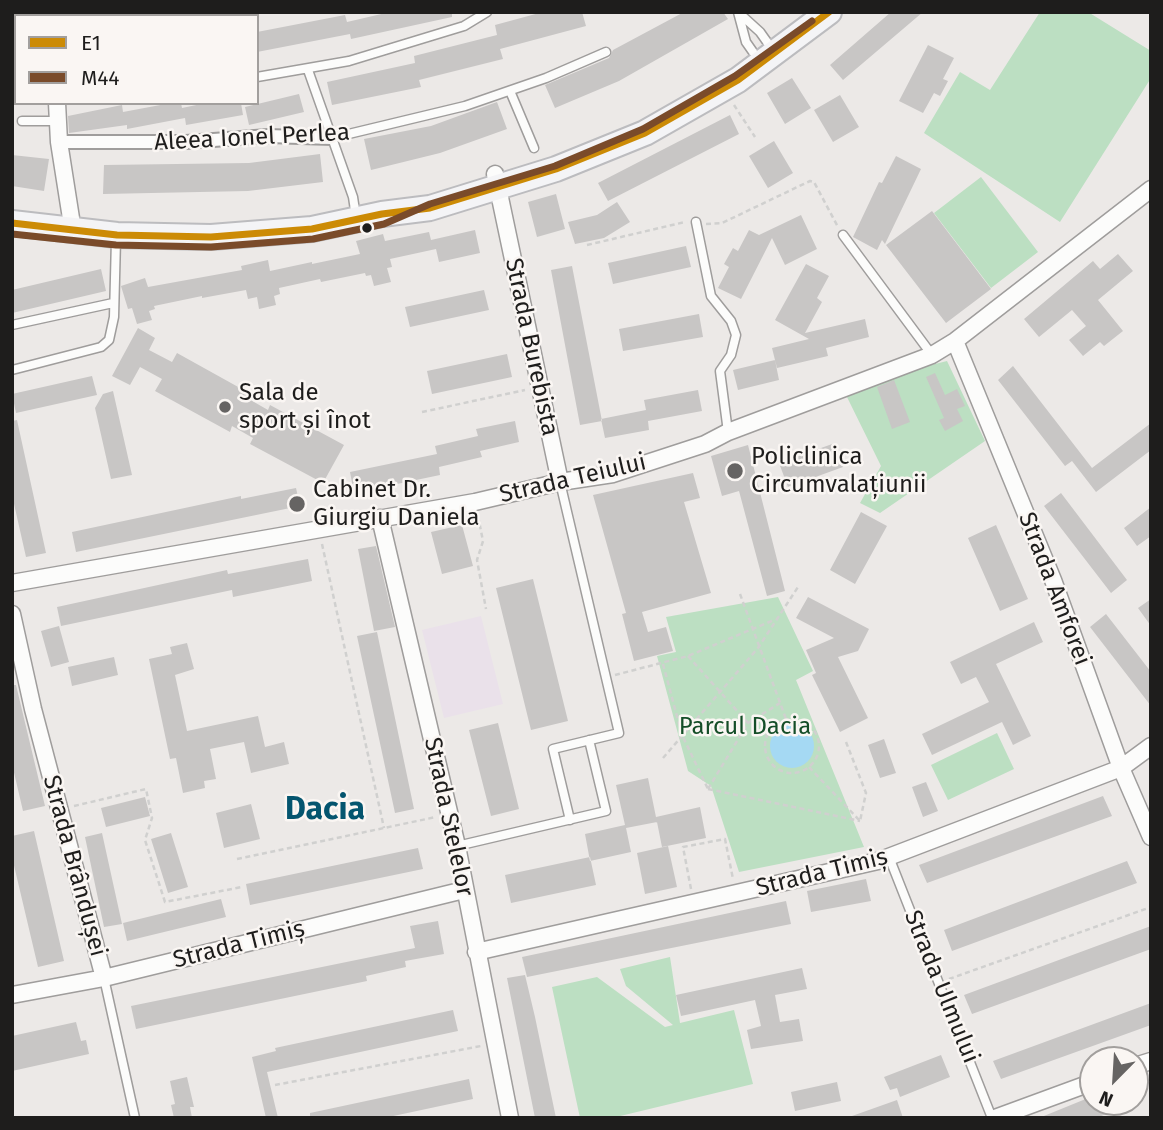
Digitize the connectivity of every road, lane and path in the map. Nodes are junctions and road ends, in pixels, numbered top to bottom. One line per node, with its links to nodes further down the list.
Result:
1 (487, 12): 7 (lane)
2 (738, 12): 5 (lane); 5 (lane)
3 (806, 12): 5 (main road)
4 (830, 12): 5 (main road)
5 (765, 49): 9 (main road); 18 (main road)
6 (606, 52): 10 (lane, Aleea Ionel Perlea)
7 (308, 70): 8 (lane); 15 (lane)
8 (259, 76)
9 (723, 89): 14 (path); 18 (main road)
10 (510, 91): 15 (lane, Aleea Ionel Perlea); 17 (lane)
11 (57, 105): 13 (street)
12 (22, 121): 13 (lane)
13 (58, 121): 16 (street)
14 (755, 136)
15 (332, 138): 16 (street, Aleea Ionel Perlea); 20 (lane)
16 (59, 142): 23 (street)
17 (534, 148)
18 (497, 182): 20 (main road); 32 (street, Strada Burebista)
19 (1151, 189): 29 (street, Strada Teiului)
20 (356, 220): 24 (main road)
21 (696, 222): 25 (path); 26 (path); 34 (lane)
22 (12, 223): 23 (main road)
23 (73, 231): 24 (main road)
24 (117, 235): 27 (lane)
25 (842, 235): 30 (lane)
26 (587, 245)
27 (113, 303): 28 (lane); 31 (lane)
28 (12, 325)
29 (956, 341): 30 (street, Strada Teiului); 61 (street, Strada Amforei)
30 (932, 355): 34 (street, Strada Teiului)
31 (12, 370)
32 (540, 387): 33 (path); 35 (street, Strada Burebista)
33 (422, 412)
34 (728, 432): 35 (street, Strada Teiului)
35 (560, 482): 36 (street, Strada Teiului); 49 (lane, Strada Burebista)
36 (475, 502): 37 (street, Strada Teiului); 42 (path)
37 (380, 517): 38 (street, Strada Teiului); 64 (street, Strada Stelelor)
38 (319, 530): 39 (street, Strada Teiului); 67 (path)
39 (12, 583)
40 (798, 587): 44 (path)
41 (740, 594): 45 (path)
42 (486, 609)
43 (12, 614): 63 (street, Strada Brândușei)
44 (774, 620): 45 (path); 46 (path)
45 (751, 629): 46 (path); 47 (path)
46 (758, 648): 50 (path); 51 (path)
47 (688, 656): 48 (path); 50 (path)
48 (663, 663): 49 (path); 54 (path)
49 (606, 677): 56 (lane, Strada Burebista)
50 (720, 691): 53 (path); 54 (path)
51 (780, 703): 52 (path); 53 (path)
52 (786, 719): 55 (path); 60 (path)
53 (748, 723): 55 (path); 62 (path)
54 (682, 735): 59 (path); 62 (path)
55 (767, 735): 60 (path)
56 (589, 740): 65 (lane, Strada Burebista); 65 (lane)
57 (846, 743): 66 (path)
58 (1151, 746): 61 (street, Strada Timiș)
59 (663, 758)
60 (808, 767): 66 (path)
61 (1121, 768): 68 (street, Strada Amforei); 70 (street, Strada Timiș)
62 (708, 789): 66 (path)
63 (60, 809): 72 (path); 78 (street, Strada Brândușei)
64 (450, 814): 67 (path); 69 (street, Strada Stelelor)
65 (570, 820): 69 (lane)
66 (860, 821)
67 (384, 828): 71 (path)
68 (1151, 837)
69 (457, 846): 73 (street, Strada Stelelor)
70 (890, 857): 74 (street, Strada Timiș); 79 (lane, Strada Ulmului)
71 (237, 859)
72 (242, 887)
73 (464, 890): 77 (street, Strada Stelelor); 78 (street, Strada Timiș)
74 (736, 894): 75 (street, Strada Timiș); 75 (path)
75 (694, 903): 77 (street, Strada Timiș)
76 (1151, 907): 79 (path)
77 (477, 952): 81 (street, Strada Stelelor)
78 (104, 978): 80 (street, Strada Timiș); 84 (lane, Strada Brândușei)
79 (939, 982): 86 (lane, Strada Ulmului)
80 (12, 995)
81 (495, 1044): 82 (path); 85 (street, Strada Stelelor)
82 (275, 1085)
83 (1079, 1087): 86 (street)
84 (135, 1118)
85 (510, 1118)
86 (994, 1118)

